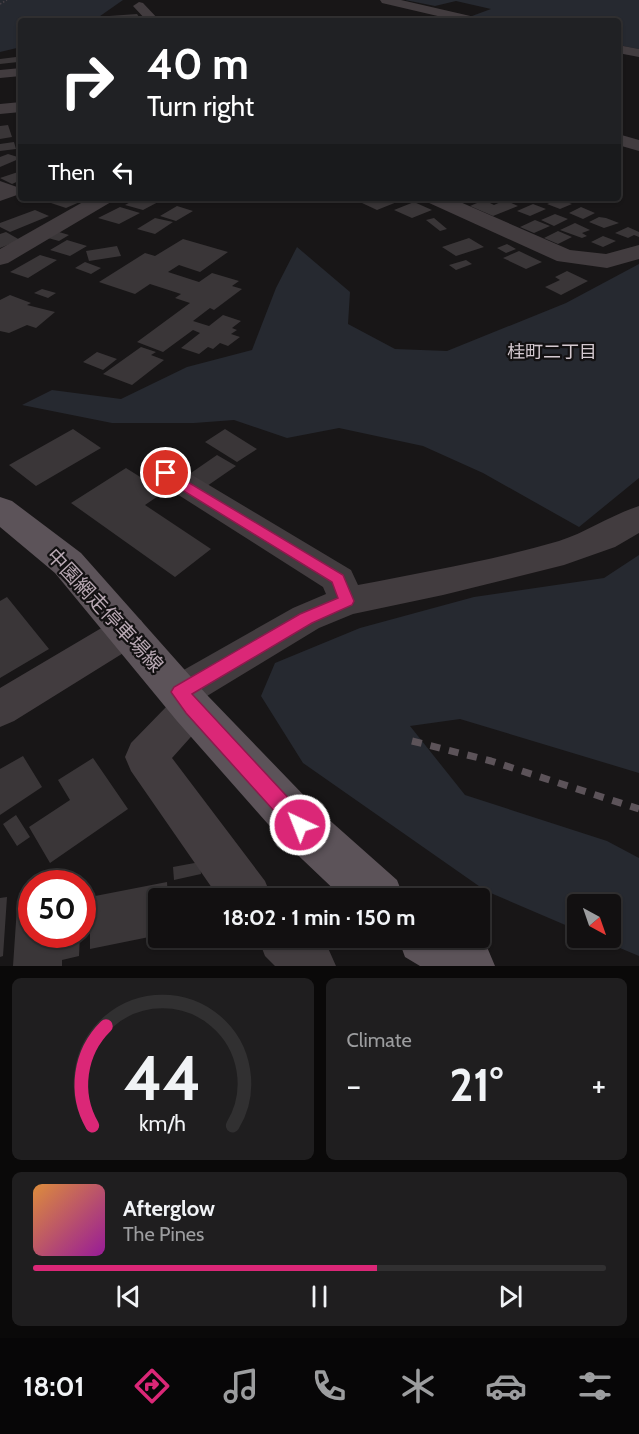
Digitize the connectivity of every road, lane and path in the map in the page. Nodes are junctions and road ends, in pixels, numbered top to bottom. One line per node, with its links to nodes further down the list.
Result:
1 (7, 0): 3 (path)
2 (386, 0): 6 (street)
3 (0, 4)
4 (139, 6): 5 (street)
5 (151, 18)
6 (462, 18)
7 (621, 50): 8 (street)
8 (638, 53): 9 (street)
9 (621, 59)
10 (18, 72): 11 (street)
11 (0, 74)
12 (18, 107): 13 (street)
13 (0, 109)
14 (621, 140): 15 (street)
15 (639, 147)
16 (99, 201): 19 (street)
17 (441, 201): 18 (street)
18 (639, 252)
19 (0, 258)
20 (166, 473): 23 (street)
21 (0, 509): 24 (main road, 中園網走停車場線)
22 (639, 518): 23 (street)
23 (346, 601): 25 (street)
24 (128, 630): 25 (main road, 中園網走停車場線); 26 (street)
25 (186, 700): 27 (street); 28 (main road, 中園網走停車場線)
26 (0, 709)
27 (241, 888)
28 (368, 888)
29 (293, 948): 31 (street)
30 (440, 948): 32 (main road)
31 (310, 966)
32 (468, 966)

